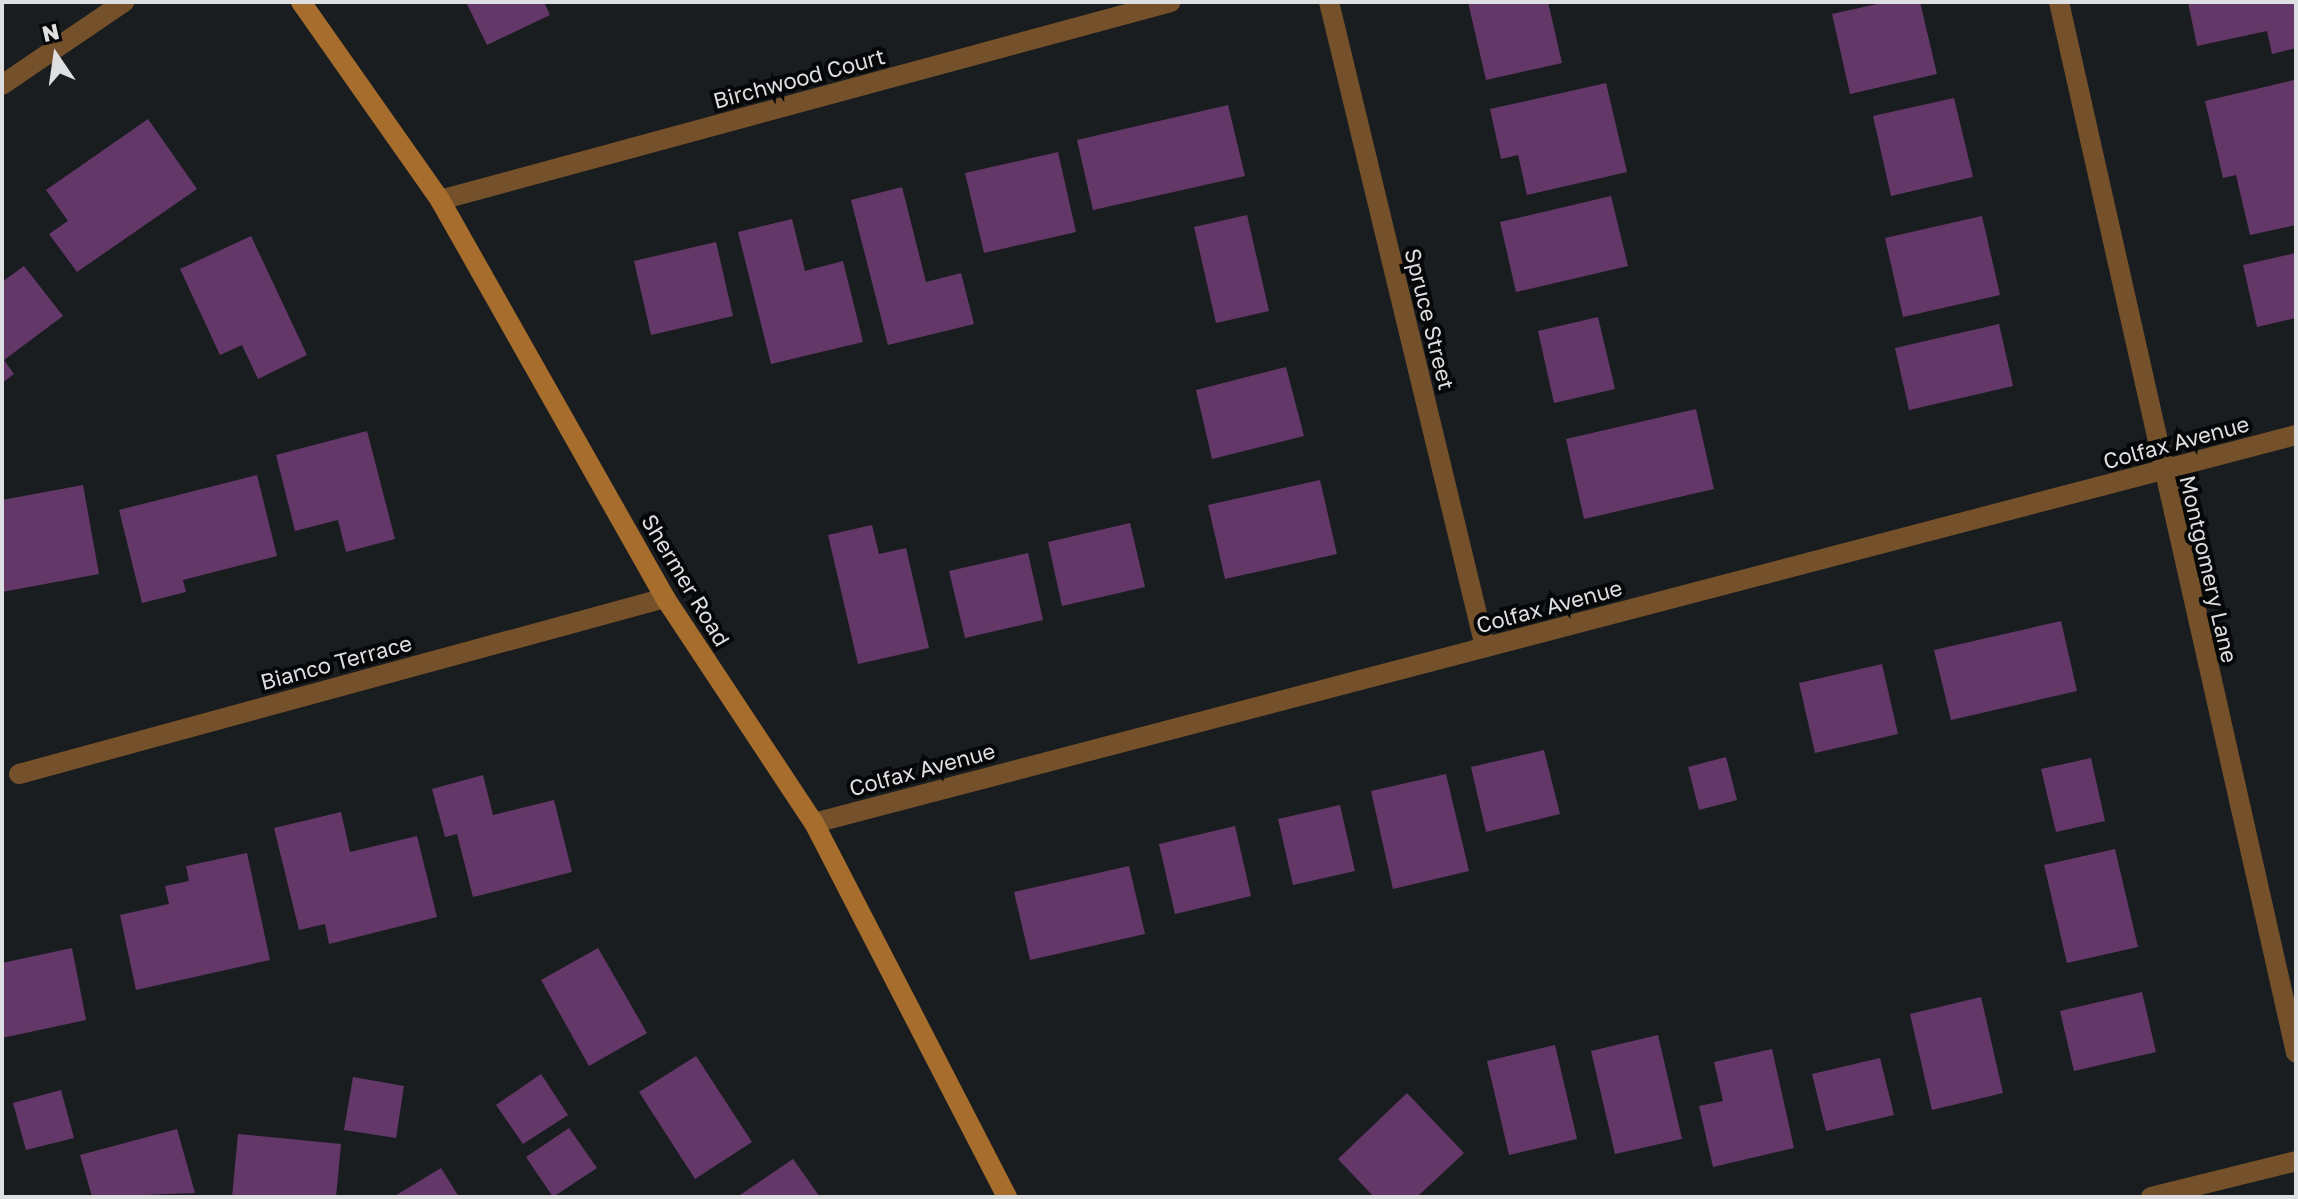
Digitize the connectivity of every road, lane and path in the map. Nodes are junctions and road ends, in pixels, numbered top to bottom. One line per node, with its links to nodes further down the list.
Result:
1 (124, 2): 6 (street)
2 (301, 2): 7 (main road, Shermer Road)
3 (1171, 2): 7 (street, Birchwood Court)
4 (1329, 2): 11 (street, Spruce Street)
5 (2059, 2): 9 (street, Montgomery Lane)
6 (2, 85)
7 (440, 200): 10 (main road, Shermer Road)
8 (2296, 435): 9 (street, Colfax Avenue)
9 (2162, 470): 11 (street, Colfax Avenue); 14 (street, Montgomery Lane)
10 (665, 598): 12 (street, Bianco Terrace); 13 (main road, Shermer Road)
11 (1485, 647): 13 (street, Colfax Avenue)
12 (19, 774)
13 (814, 823): 16 (main road, Shermer Road)
14 (2296, 1053)
15 (2296, 1161): 17 (street)
16 (1007, 1197)
17 (2151, 1197)

